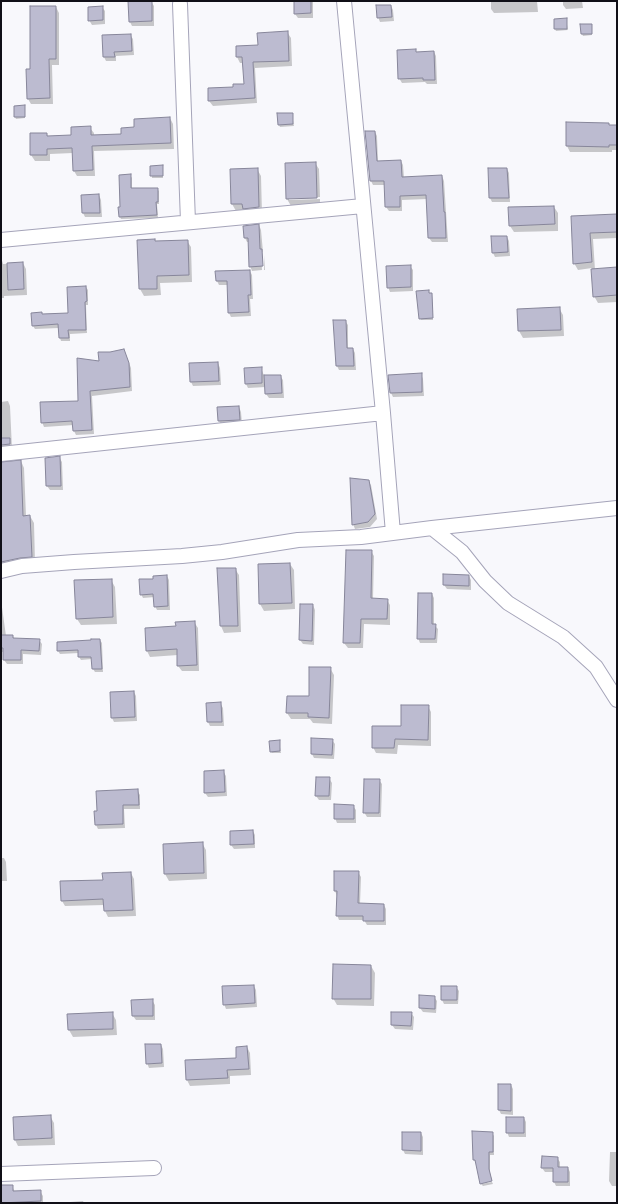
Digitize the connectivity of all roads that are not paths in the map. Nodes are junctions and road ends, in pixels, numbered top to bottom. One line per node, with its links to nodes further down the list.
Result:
1 (344, 1): 3 (street)
2 (180, 4): 4 (street)
3 (363, 206): 4 (street); 6 (street)
4 (188, 222): 5 (street)
5 (1, 240)
6 (383, 413): 7 (street); 10 (street)
7 (1, 454)
8 (617, 508): 9 (street)
9 (432, 528): 10 (street); 12 (street)
10 (393, 533): 11 (street)
11 (1, 571)
12 (617, 700)
13 (154, 1168): 14 (street)
14 (1, 1174)

